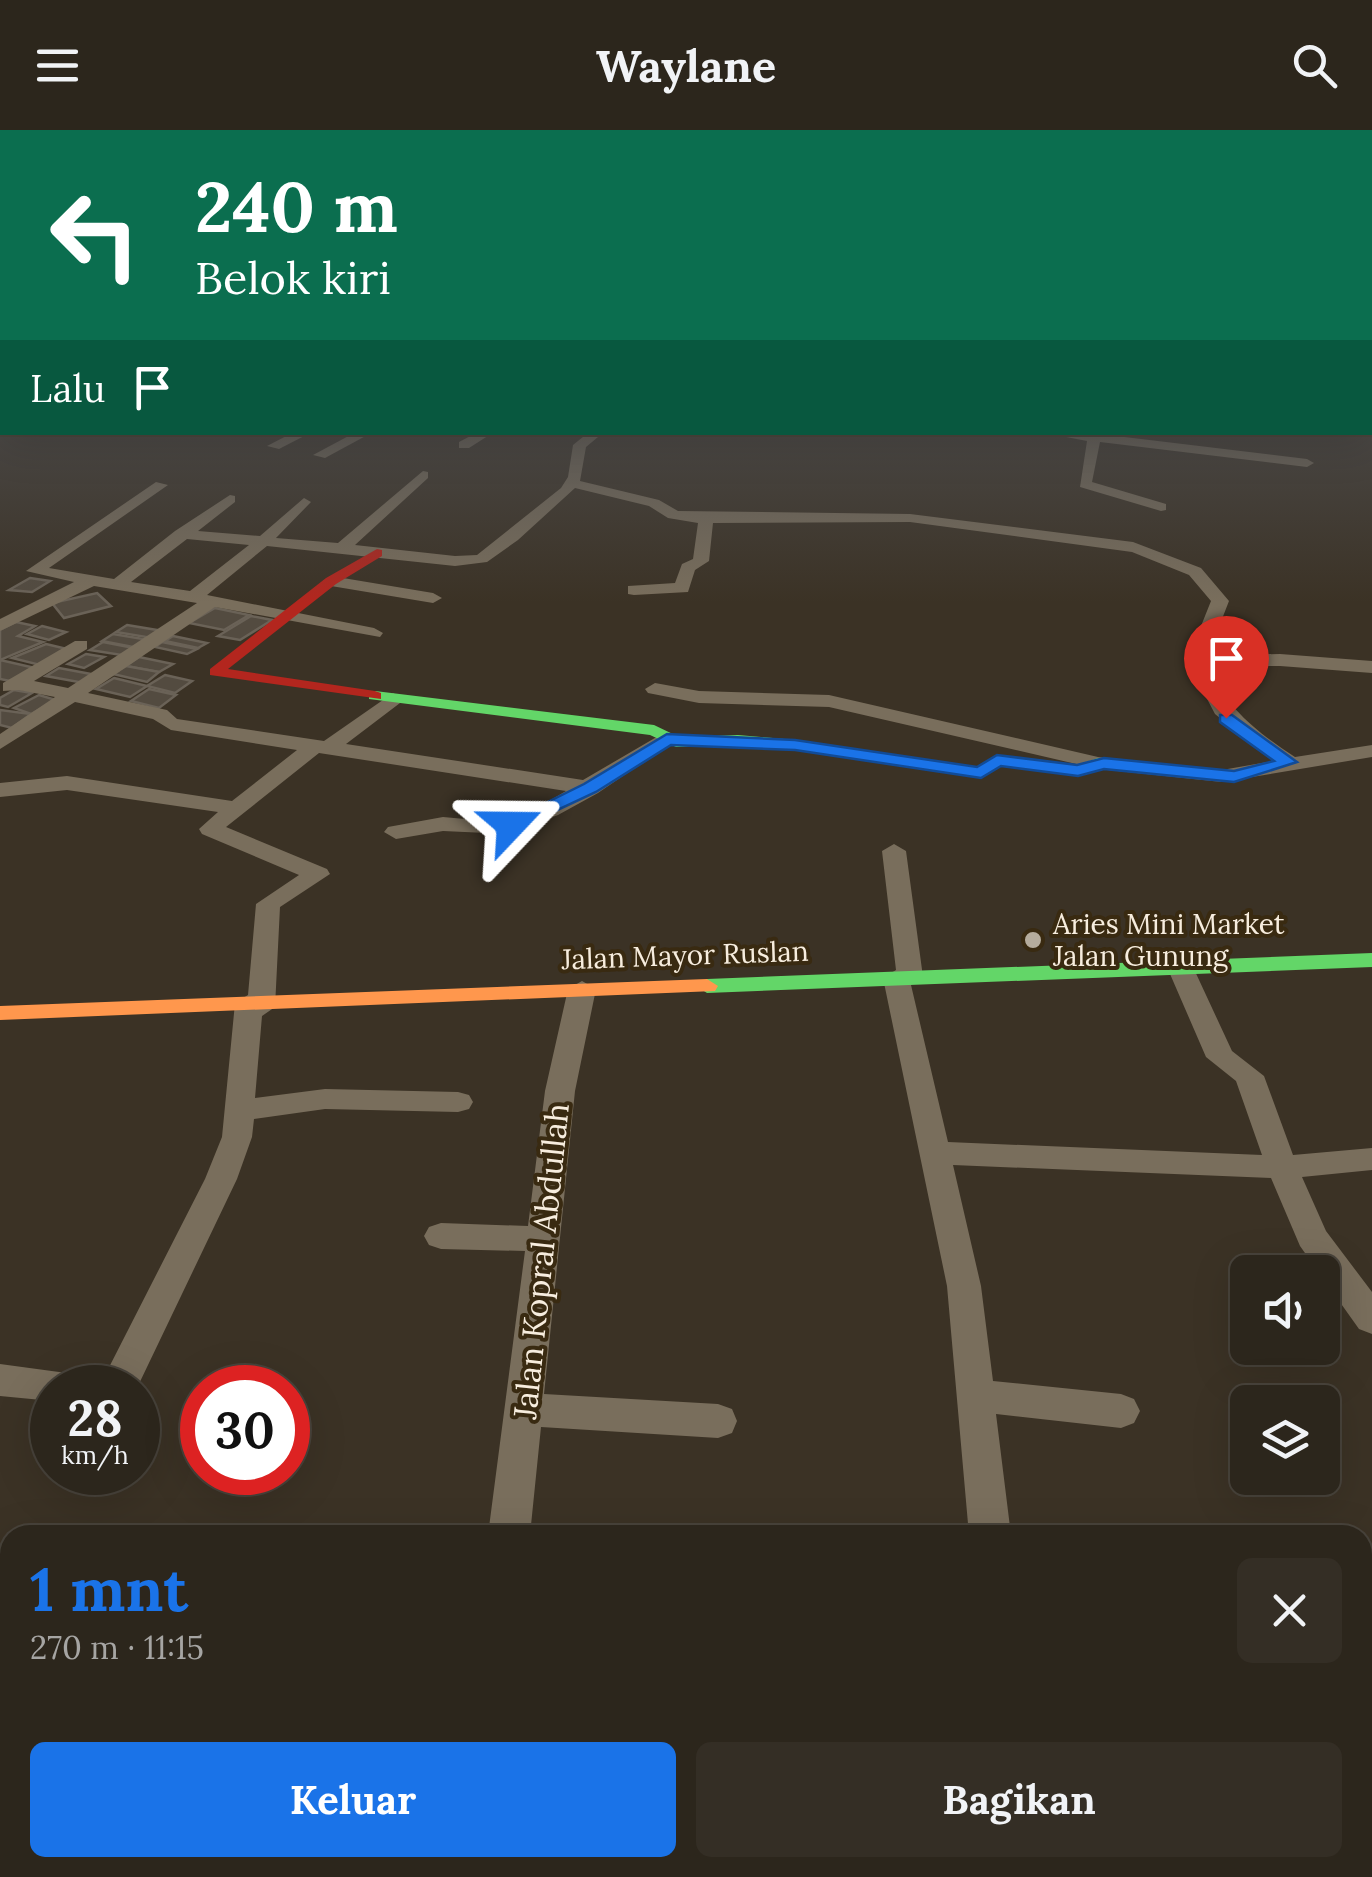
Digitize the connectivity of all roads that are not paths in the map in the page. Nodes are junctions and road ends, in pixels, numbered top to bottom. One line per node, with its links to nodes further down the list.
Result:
1 (287, 441): 8 (street)
2 (350, 441): 9 (street)
3 (472, 441): 7 (street)
4 (586, 441): 12 (street)
5 (1094, 441): 16 (street)
6 (1158, 441): 10 (street)
7 (464, 445)
8 (274, 446)
9 (320, 455)
10 (1307, 463)
11 (423, 475): 20 (street)
12 (572, 484): 17 (street); 21 (street)
13 (161, 485): 23 (street)
14 (230, 499): 18 (street)
15 (304, 502): 19 (street)
16 (1162, 507)
17 (706, 520): 25 (street); 32 (street)
18 (180, 534): 19 (street); 24 (street)
19 (266, 540): 20 (street); 27 (street)
20 (342, 548): 21 (street)
21 (378, 552): 22 (street)
22 (331, 580): 26 (street); 28 (street)
23 (90, 581): 24 (street); 29 (street)
24 (118, 584): 27 (street)
25 (634, 590)
26 (433, 598)
27 (203, 599): 28 (street); 36 (street)
28 (286, 615): 30 (street); 37 (street)
29 (0, 626)
30 (374, 634)
31 (81, 645): 34 (street)
32 (1196, 661): 33 (street); 42 (street)
33 (1372, 667)
34 (8, 688): 36 (street)
35 (655, 689): 43 (street)
36 (72, 696): 39 (street); 40 (street)
37 (393, 699): 38 (street); 40 (street)
38 (667, 739): 43 (street); 44 (street)
39 (0, 743)
40 (323, 746): 44 (street); 46 (street)
41 (1372, 751): 42 (street)
42 (1288, 762): 43 (street)
43 (1098, 763)
44 (590, 788): 47 (street)
45 (3, 794): 46 (street)
46 (237, 808): 53 (street)
47 (396, 832)
48 (894, 851): 51 (street)
49 (1372, 960): 50 (street, Jalan Mayor Ruslan)
50 (1180, 968): 51 (street, Jalan Mayor Ruslan); 59 (street)
51 (903, 977): 52 (street, Jalan Mayor Ruslan); 57 (street)
52 (582, 989): 53 (street, Jalan Mayor Ruslan); 61 (street, Jalan Kopral Abdullah)
53 (255, 1005): 54 (street, Jalan Mayor Ruslan); 56 (street)
54 (2, 1014)
55 (458, 1102): 56 (street)
56 (240, 1110): 63 (street)
57 (935, 1152): 59 (street); 66 (street)
58 (1372, 1159): 59 (street)
59 (1282, 1166): 62 (street)
60 (441, 1236): 61 (street)
61 (543, 1239): 67 (street, Jalan Kopral Abdullah)
62 (1372, 1319)
63 (129, 1365)
64 (0, 1380): 65 (street)
65 (30, 1383)
66 (976, 1396): 68 (street); 71 (street)
67 (524, 1409): 69 (street); 70 (street, Jalan Kopral Abdullah)
68 (1121, 1411)
69 (718, 1420)
70 (510, 1525)
71 (989, 1525)

